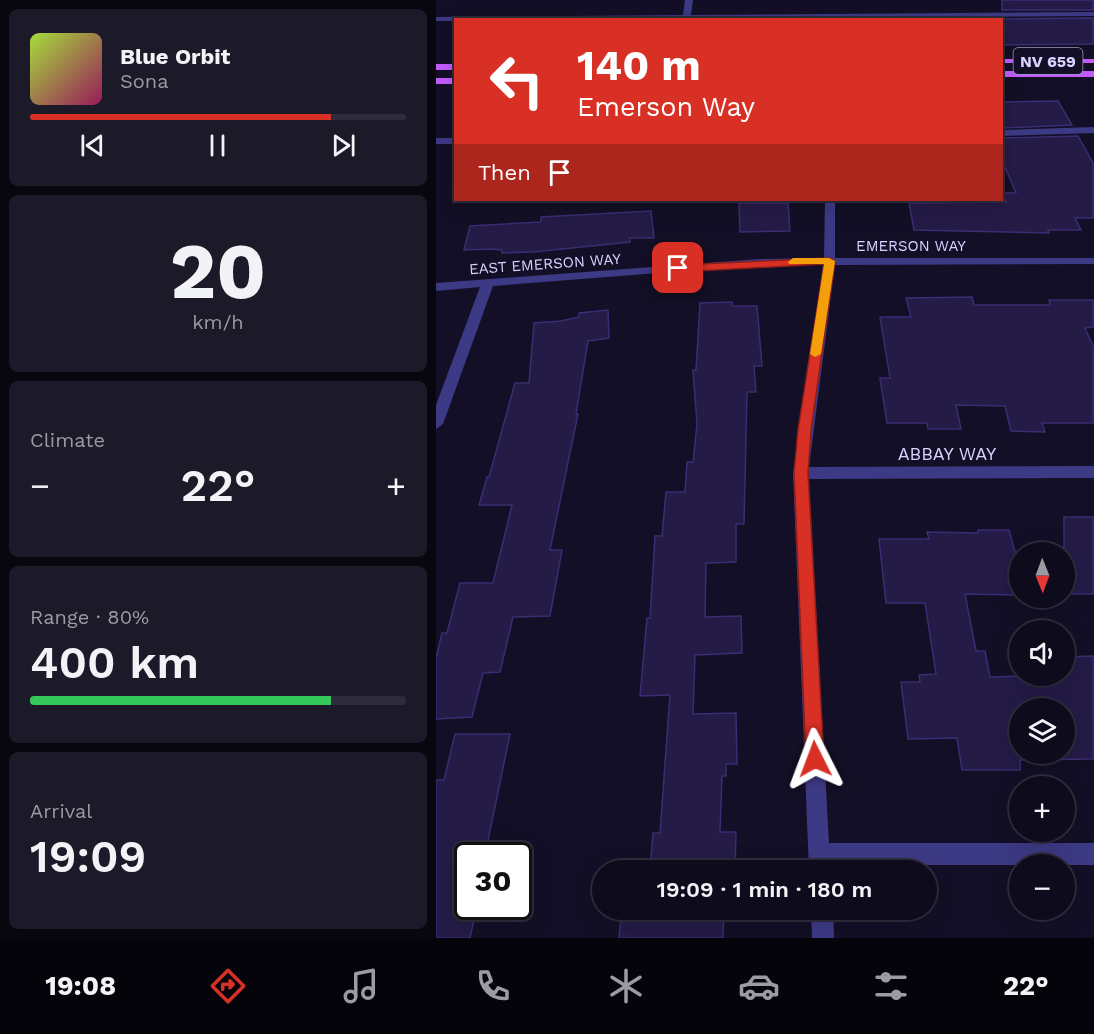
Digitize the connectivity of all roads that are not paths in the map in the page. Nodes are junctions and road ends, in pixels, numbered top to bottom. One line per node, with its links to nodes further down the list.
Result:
1 (689, 0): 3 (street)
2 (1093, 14): 3 (street)
3 (687, 17): 4 (street)
4 (603, 18)
5 (436, 20): 6 (street)
6 (454, 20)
7 (1003, 61): 8 (main road, NV 659)
8 (1093, 61)
9 (454, 67): 10 (main road)
10 (436, 68)
11 (1003, 74): 12 (main road, NV 659)
12 (1093, 74)
13 (436, 81): 14 (main road)
14 (454, 81)
15 (1093, 130): 16 (street)
16 (1003, 133)
17 (436, 141): 18 (street)
18 (454, 141)
19 (830, 201): 20 (street)
20 (829, 261): 21 (street, EMERSON WAY); 22 (street, EMERSON WAY); 27 (street)
21 (1093, 261)
22 (657, 270): 23 (street, EAST EMERSON WAY)
23 (488, 283): 24 (street, EAST EMERSON WAY); 25 (street)
24 (436, 287)
25 (436, 424)
26 (1093, 472): 27 (street, ABBAY WAY)
27 (801, 473): 29 (street)
28 (1093, 854): 30 (street)
29 (820, 860)
30 (888, 860)
31 (822, 920): 32 (street)
32 (823, 938)

